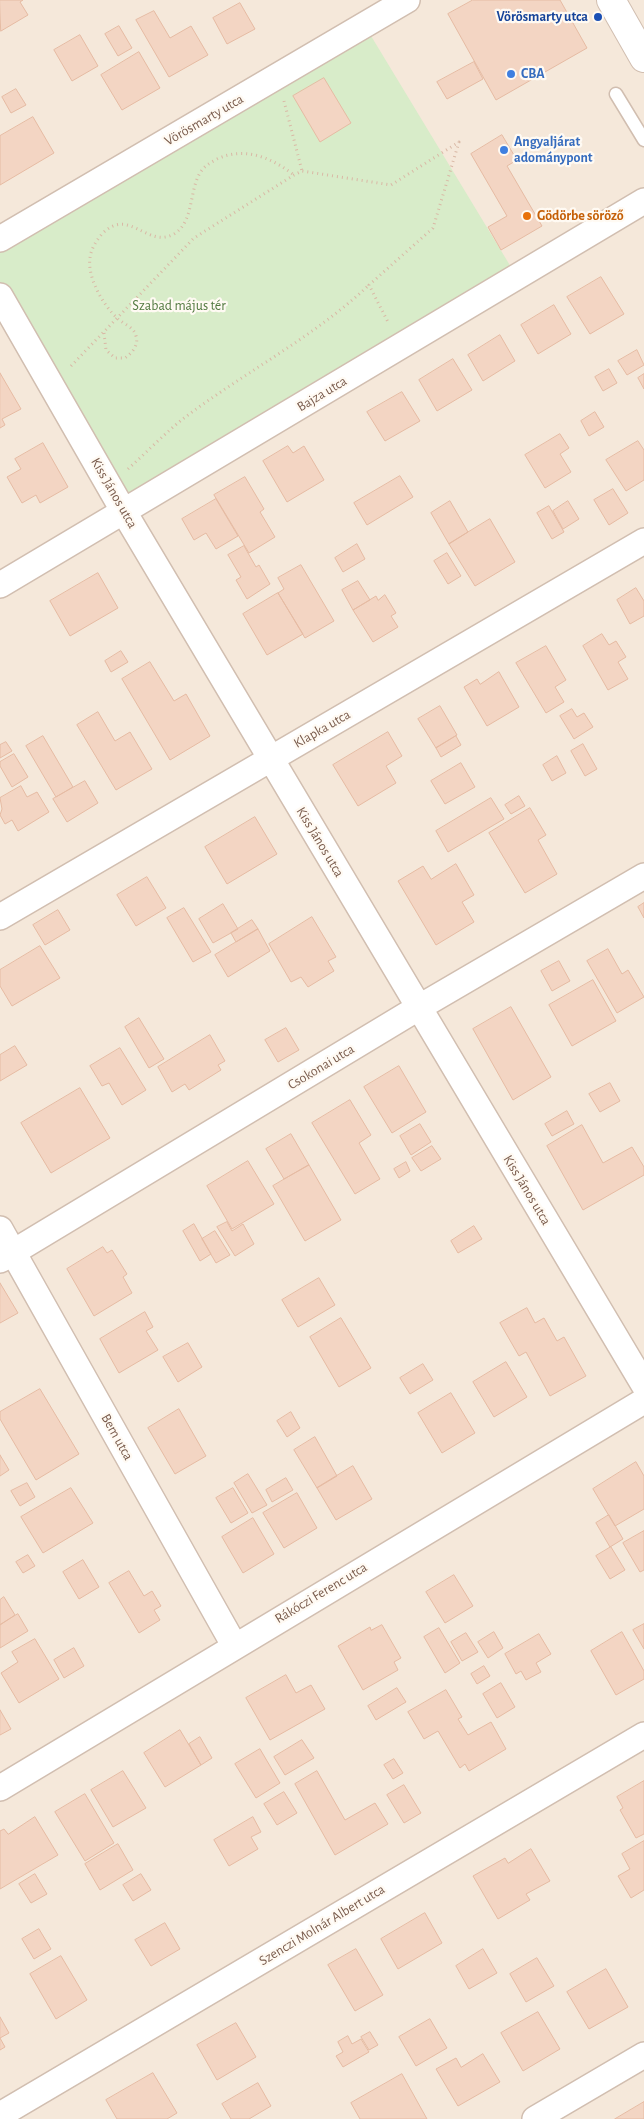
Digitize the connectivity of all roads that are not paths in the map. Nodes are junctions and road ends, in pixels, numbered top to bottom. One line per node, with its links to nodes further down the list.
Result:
1 (407, 0): 7 (street, Vörösmarty utca)
2 (611, 0): 3 (street)
3 (644, 58)
4 (616, 94): 5 (lane)
5 (644, 140)
6 (644, 202): 9 (street, Bajza utca)
7 (0, 239)
8 (0, 296): 9 (street, Kiss János utca)
9 (124, 512): 11 (street, Bajza utca); 12 (street, Kiss János utca)
10 (644, 541): 12 (street, Klapka utca)
11 (0, 585)
12 (271, 759): 14 (street, Klapka utca); 15 (street, Kiss János utca)
13 (644, 876): 15 (street, Csokonai utca)
14 (0, 917)
15 (418, 1008): 17 (street, Csokonai utca); 18 (street, Kiss János utca)
16 (0, 1229): 17 (street, Bem utca)
17 (6, 1256): 20 (street, Bem utca)
18 (644, 1385)
19 (644, 1400): 20 (street, Rákóczi Ferenc utca)
20 (234, 1645): 22 (street, Rákóczi Ferenc utca)
21 (644, 1735): 24 (street, Szenczi Molnár Albert utca)
22 (0, 1788)
23 (644, 2055): 25 (street)
24 (0, 2115)
25 (535, 2119)

